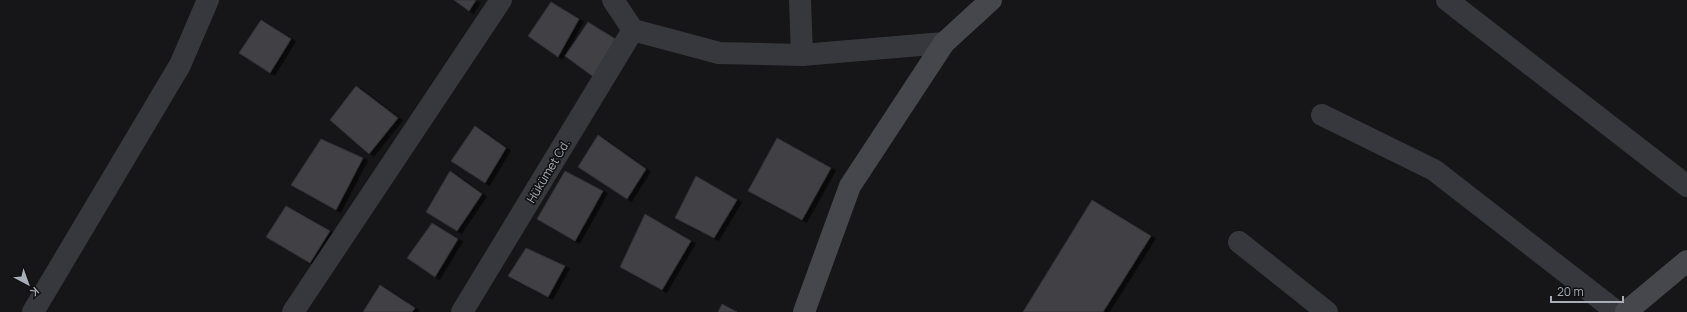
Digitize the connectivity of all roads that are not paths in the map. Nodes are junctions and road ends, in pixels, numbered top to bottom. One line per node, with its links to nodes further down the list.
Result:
1 (208, 0): 14 (street)
2 (501, 0): 15 (street)
3 (613, 0): 7 (street)
4 (800, 0): 9 (street)
5 (991, 0): 8 (street)
6 (1447, 0): 11 (street)
7 (633, 30): 9 (street); 16 (street, Hükümet Cd.)
8 (944, 43): 9 (street); 17 (street)
9 (802, 55)
10 (1322, 115): 19 (street)
11 (1687, 186)
12 (1239, 242): 18 (street)
13 (1687, 261): 20 (street)
14 (33, 312)
15 (293, 312)
16 (462, 312)
17 (804, 312)
18 (1327, 312)
19 (1617, 312)
20 (1626, 312)

